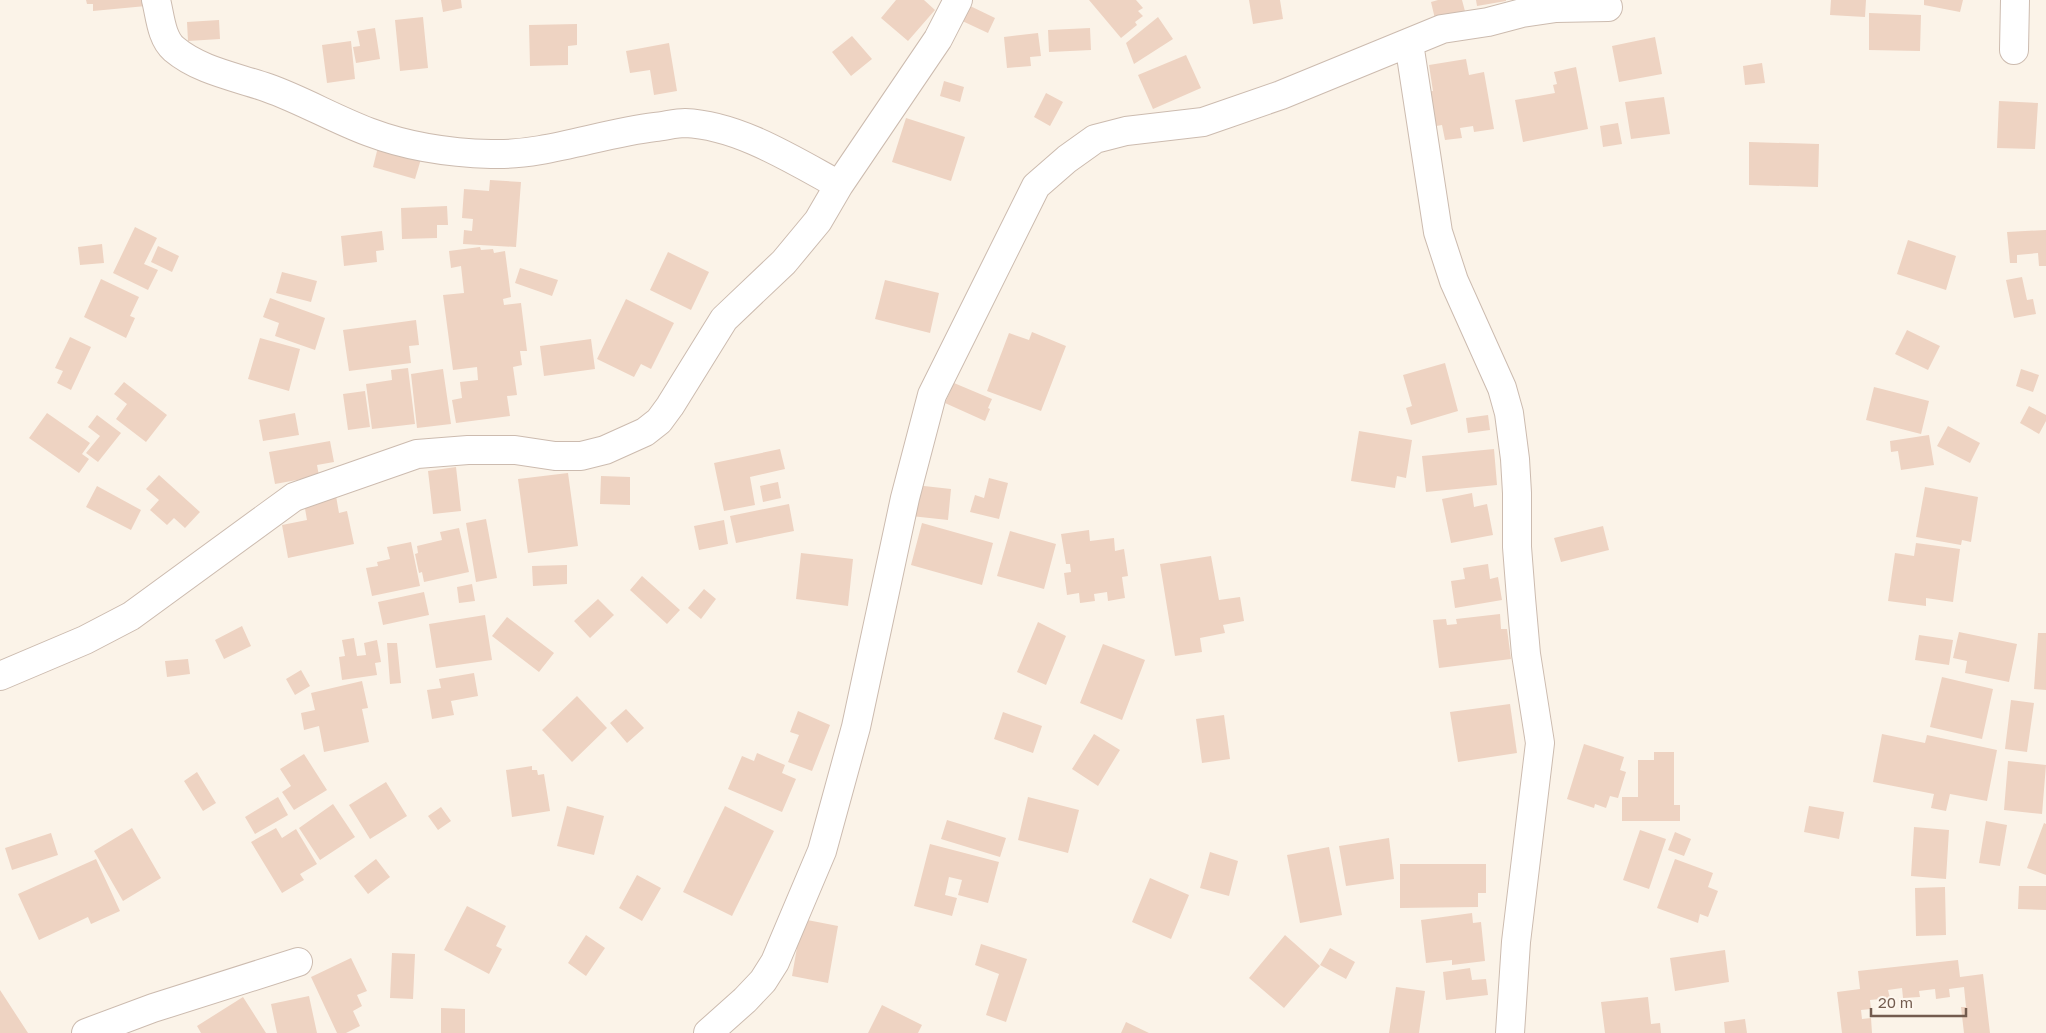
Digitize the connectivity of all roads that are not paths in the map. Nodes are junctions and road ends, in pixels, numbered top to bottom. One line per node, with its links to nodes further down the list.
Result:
1 (156, 0): 7 (street)
2 (958, 0): 7 (street)
3 (2015, 0): 6 (street)
4 (1608, 7): 5 (street)
5 (1409, 43): 11 (street); 12 (street)
6 (2014, 50)
7 (839, 185): 8 (street)
8 (0, 676)
9 (298, 962): 10 (street)
10 (86, 1033)
11 (708, 1033)
12 (1510, 1033)

